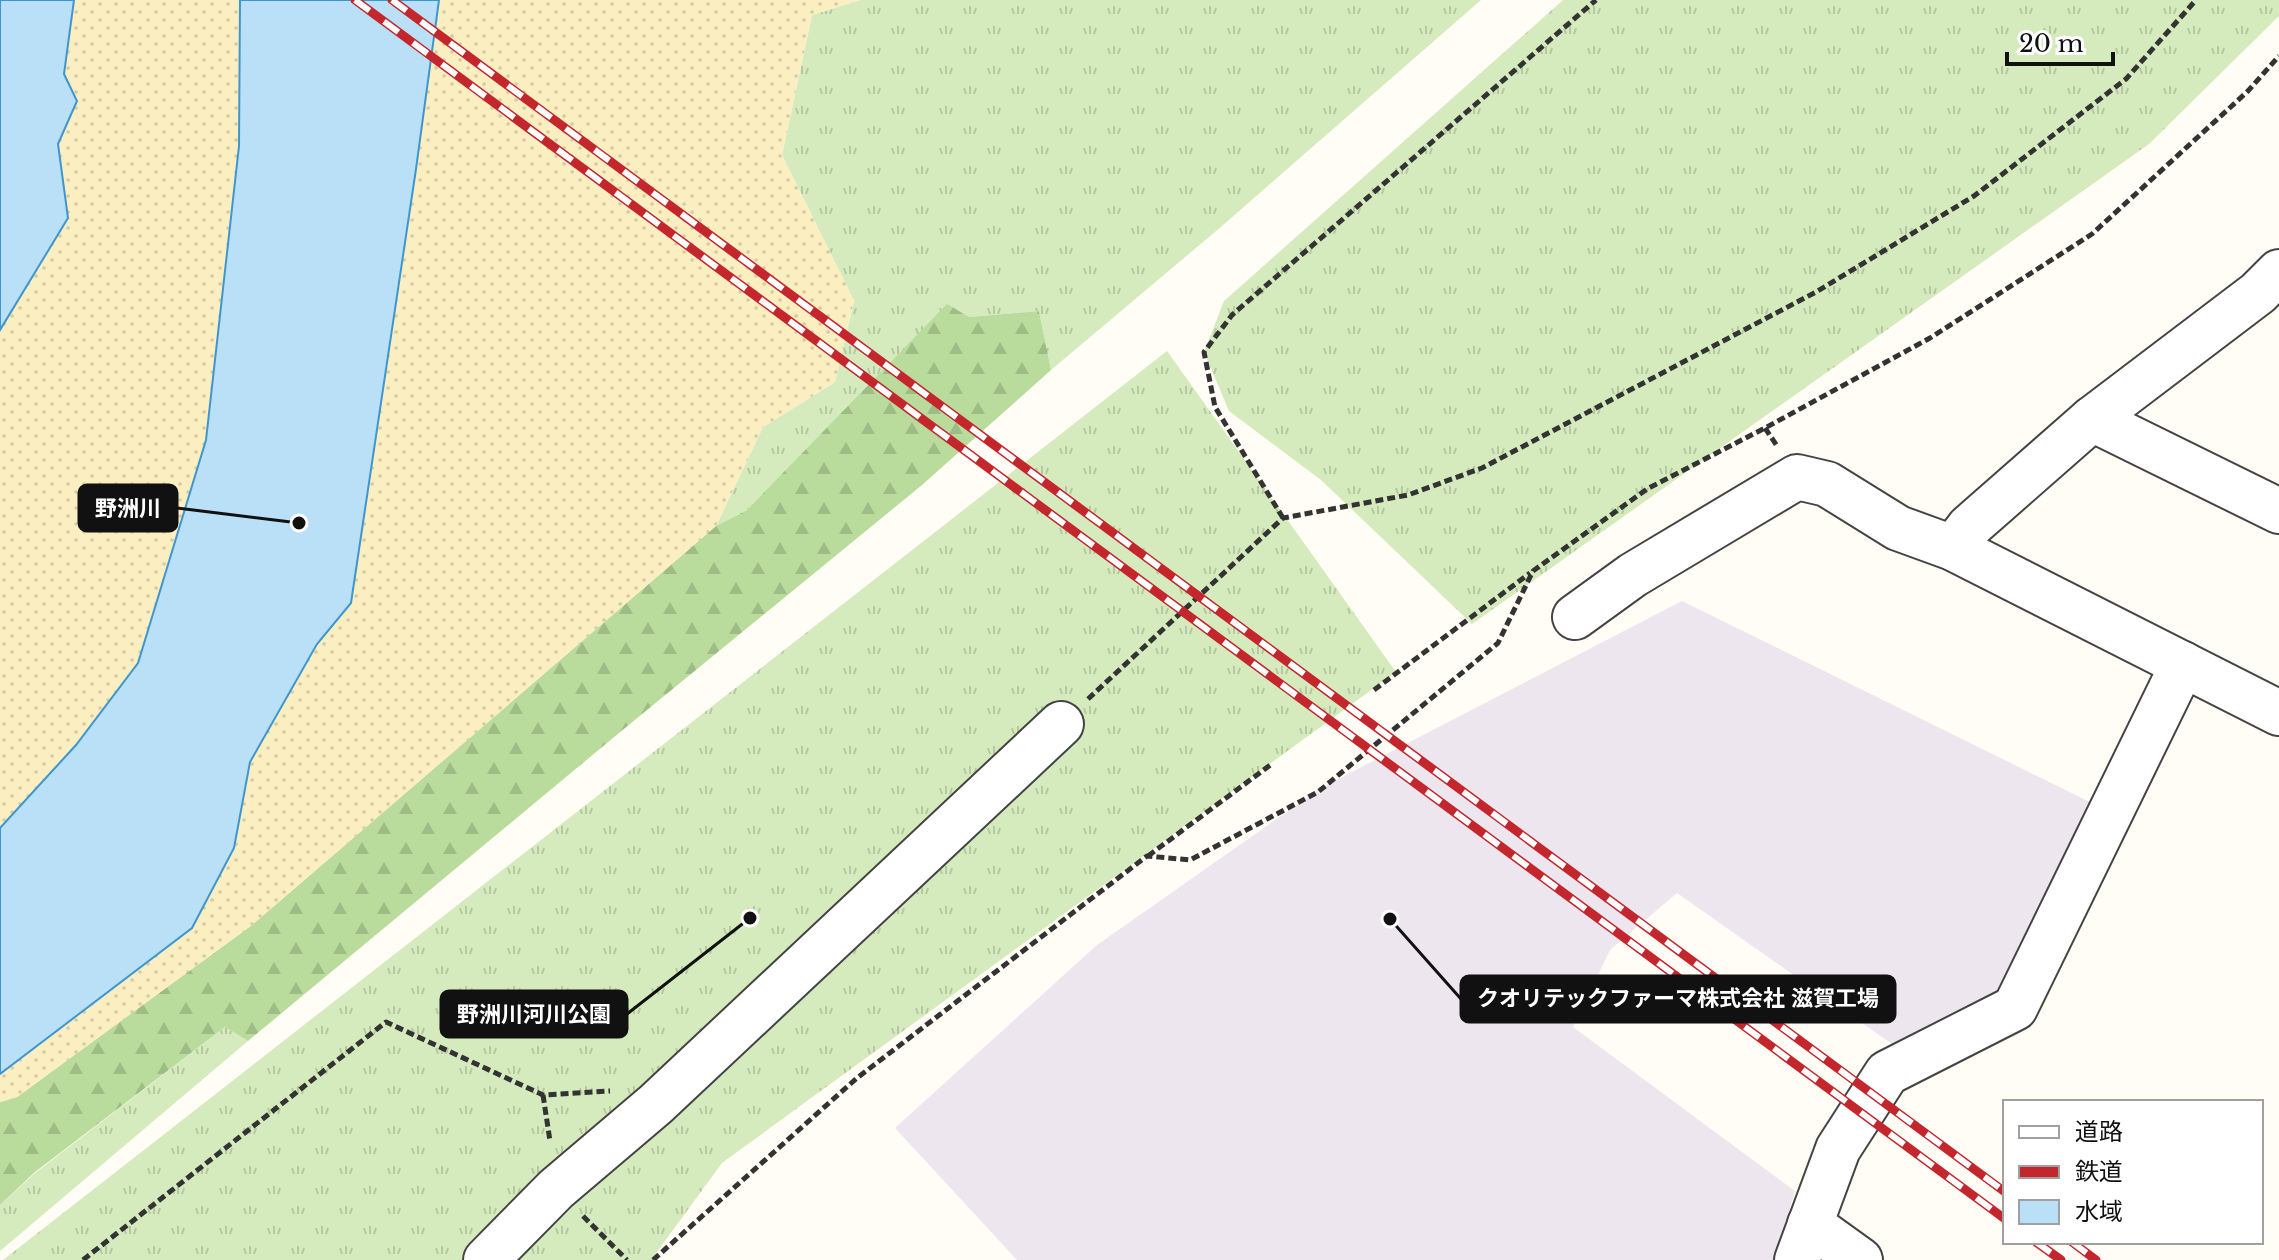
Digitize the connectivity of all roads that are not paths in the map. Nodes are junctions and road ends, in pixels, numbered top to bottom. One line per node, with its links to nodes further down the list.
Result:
1 (2272, 290): 2 (street)
2 (2092, 419): 3 (street); 4 (street)
3 (2279, 511)
4 (1953, 548): 5 (street); 6 (street)
5 (1575, 617)
6 (2183, 664): 7 (street); 9 (street)
7 (2279, 713)
8 (1061, 724): 10 (street)
9 (1803, 1242): 11 (street)
10 (486, 1260)
11 (1860, 1260)

